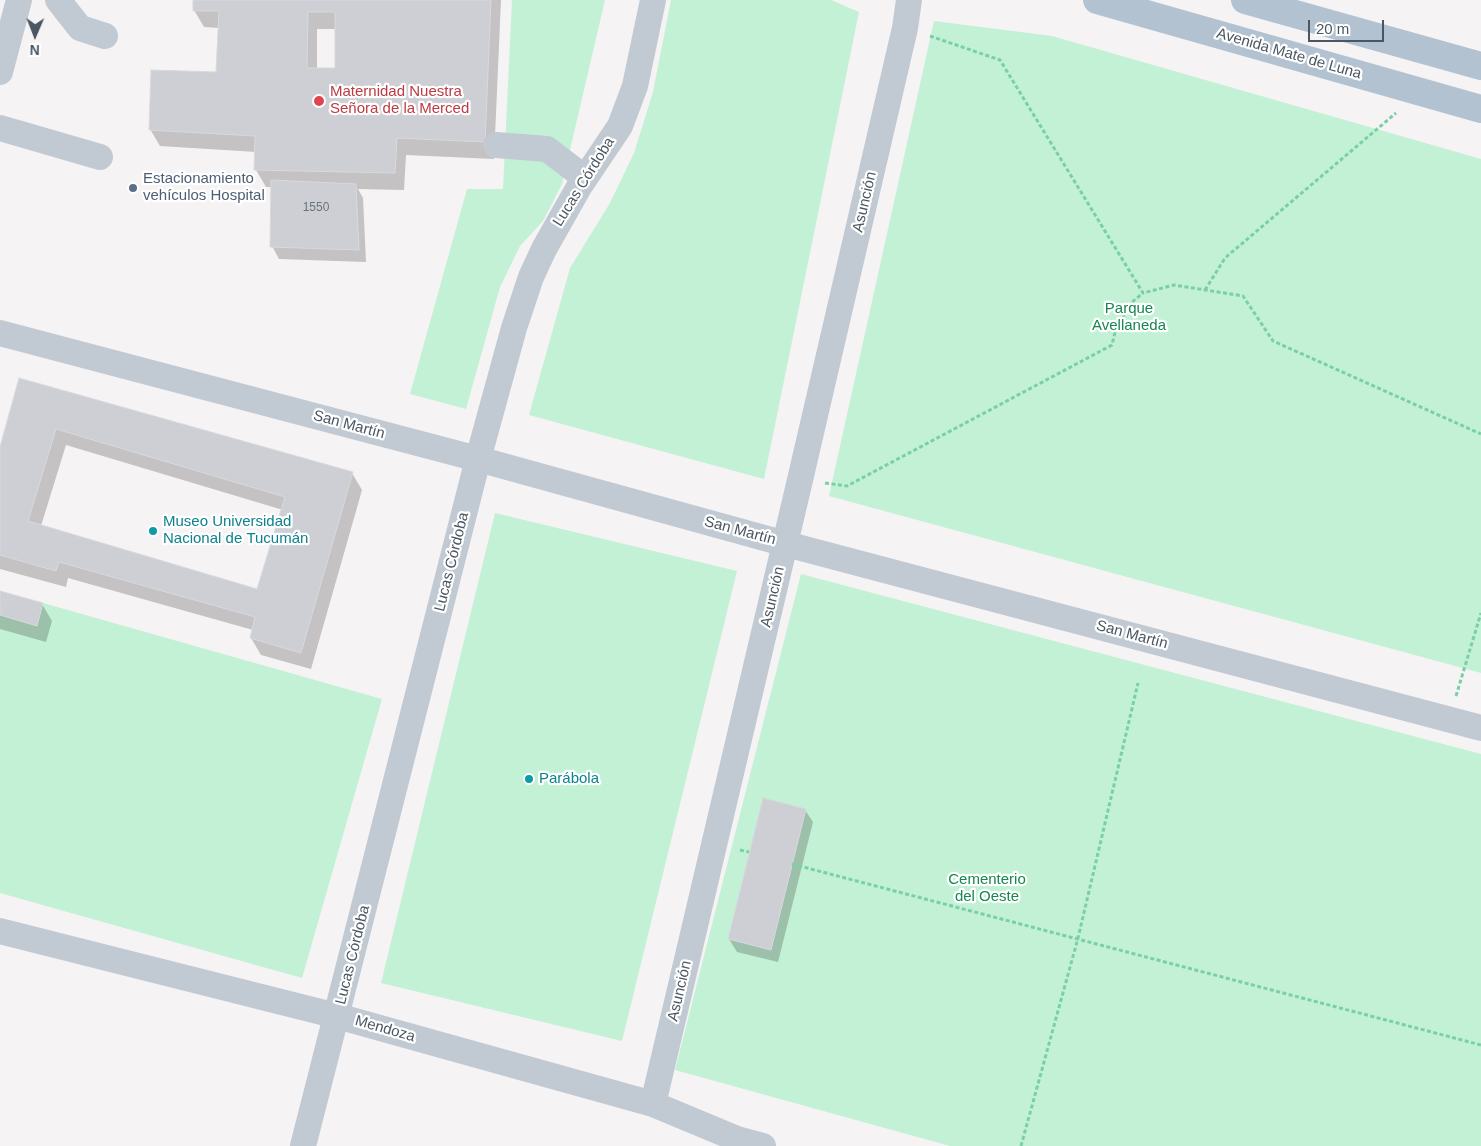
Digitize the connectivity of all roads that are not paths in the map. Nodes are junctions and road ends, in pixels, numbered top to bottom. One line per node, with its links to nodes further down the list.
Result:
1 (58, 0): 7 (street)
2 (654, 0): 14 (street, Lucas Córdoba)
3 (909, 0): 17 (street, Asunción)
4 (1097, 0): 10 (main road, Avenida Mate de Luna)
5 (1245, 0): 8 (main road)
6 (11, 13): 9 (street)
7 (105, 36)
8 (1481, 66)
9 (0, 72)
10 (1481, 109)
11 (0, 128): 13 (street)
12 (496, 145): 14 (street)
13 (100, 157)
14 (585, 178): 16 (street, Lucas Córdoba)
15 (0, 333): 16 (street, San Martín)
16 (478, 459): 17 (street, San Martín); 20 (street, Lucas Córdoba)
17 (786, 544): 18 (street, San Martín); 21 (street, Asunción)
18 (1481, 728)
19 (0, 931): 20 (street, Mendoza)
20 (337, 1016): 21 (street, Mendoza); 22 (street, Lucas Córdoba)
21 (653, 1104): 23 (street, Mendoza)
22 (303, 1146)
23 (763, 1146)

